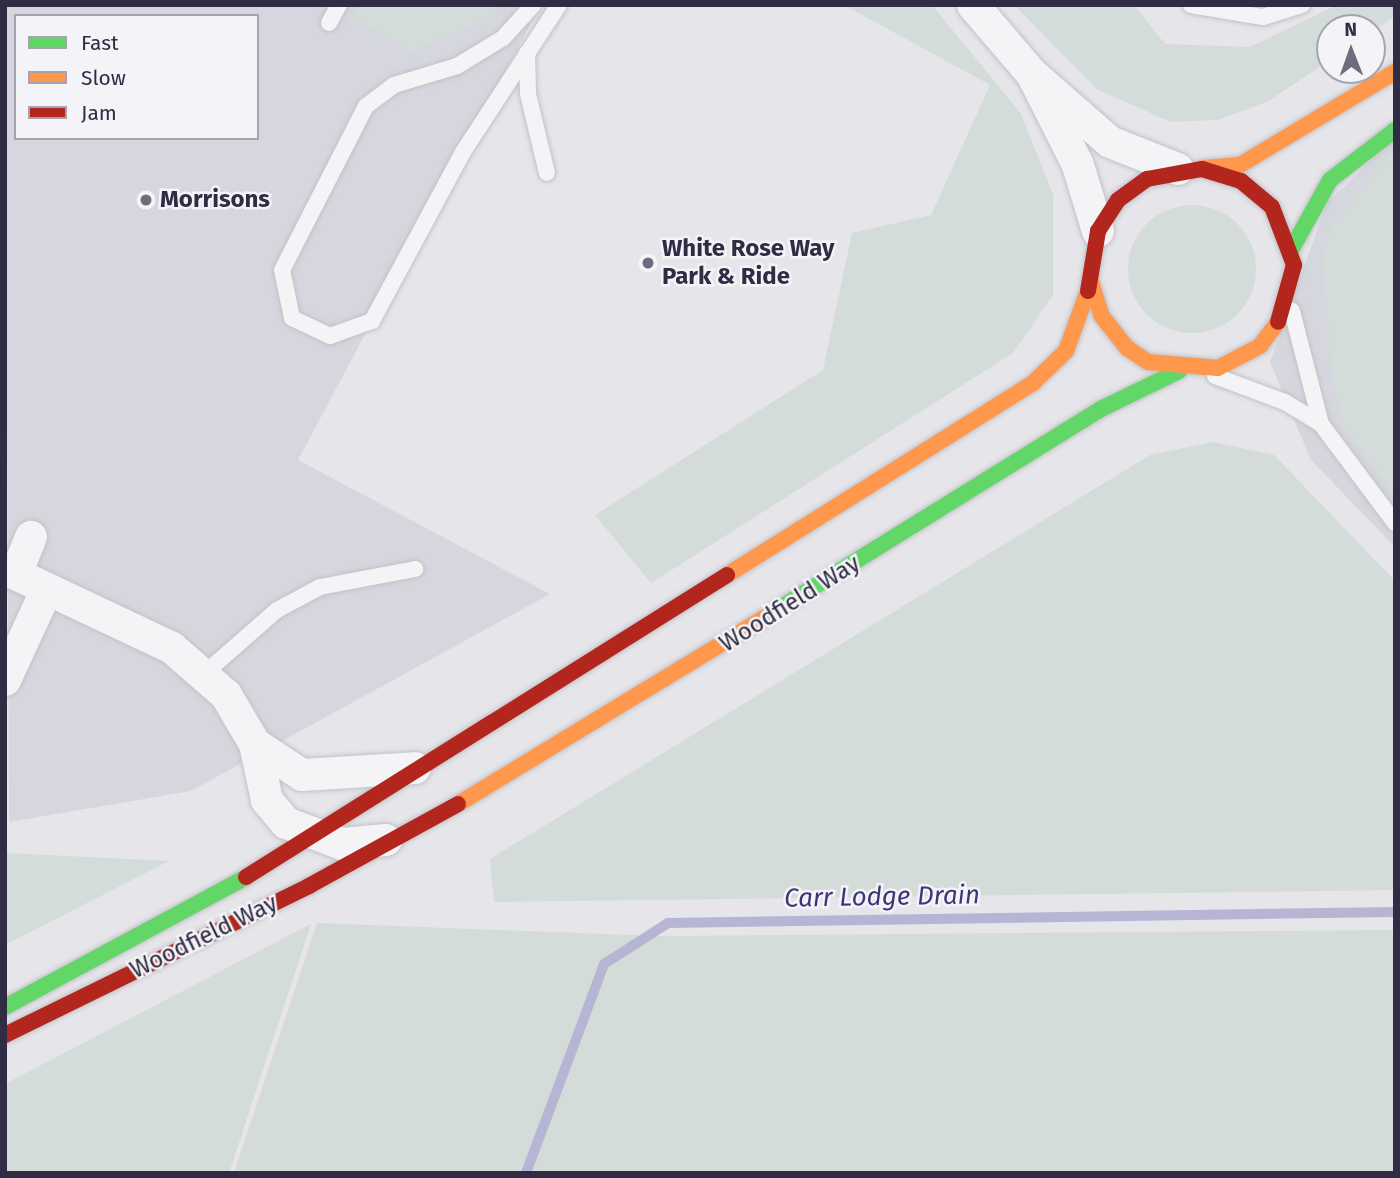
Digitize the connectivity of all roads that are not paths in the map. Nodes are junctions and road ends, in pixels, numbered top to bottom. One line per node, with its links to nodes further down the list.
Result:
1 (339, 5): 7 (lane)
2 (533, 5): 8 (lane)
3 (559, 5): 8 (lane)
4 (973, 5): 10 (street)
5 (1191, 5): 6 (lane)
6 (1302, 5)
7 (329, 23)
8 (527, 53): 13 (lane)
9 (1395, 72): 12 (street)
10 (1032, 74): 12 (street); 14 (street)
11 (1395, 130): 15 (street)
12 (1190, 169): 14 (street); 15 (street)
13 (547, 173)
14 (1098, 231): 16 (street)
15 (1291, 250): 17 (street)
16 (1090, 278): 19 (street); 29 (street, Woodfield Way)
17 (1288, 295): 18 (street); 20 (lane)
18 (1196, 370): 19 (street); 20 (lane)
19 (1179, 371): 30 (street, Woodfield Way)
20 (1321, 424): 21 (lane)
21 (1395, 523)
22 (31, 537): 24 (street)
23 (415, 569): 26 (lane)
24 (11, 572): 25 (street, Woodfield Way)
25 (47, 589): 26 (street, Woodfield Way); 27 (street)
26 (205, 673): 28 (street, Woodfield Way)
27 (5, 680)
28 (255, 744): 29 (street, Woodfield Way); 31 (street, Woodfield Way)
29 (415, 768): 31 (street, Woodfield Way)
30 (401, 835): 31 (street, Woodfield Way); 33 (street, Woodfield Way)
31 (309, 836): 32 (street, Woodfield Way)
32 (5, 1007)
33 (5, 1035)

